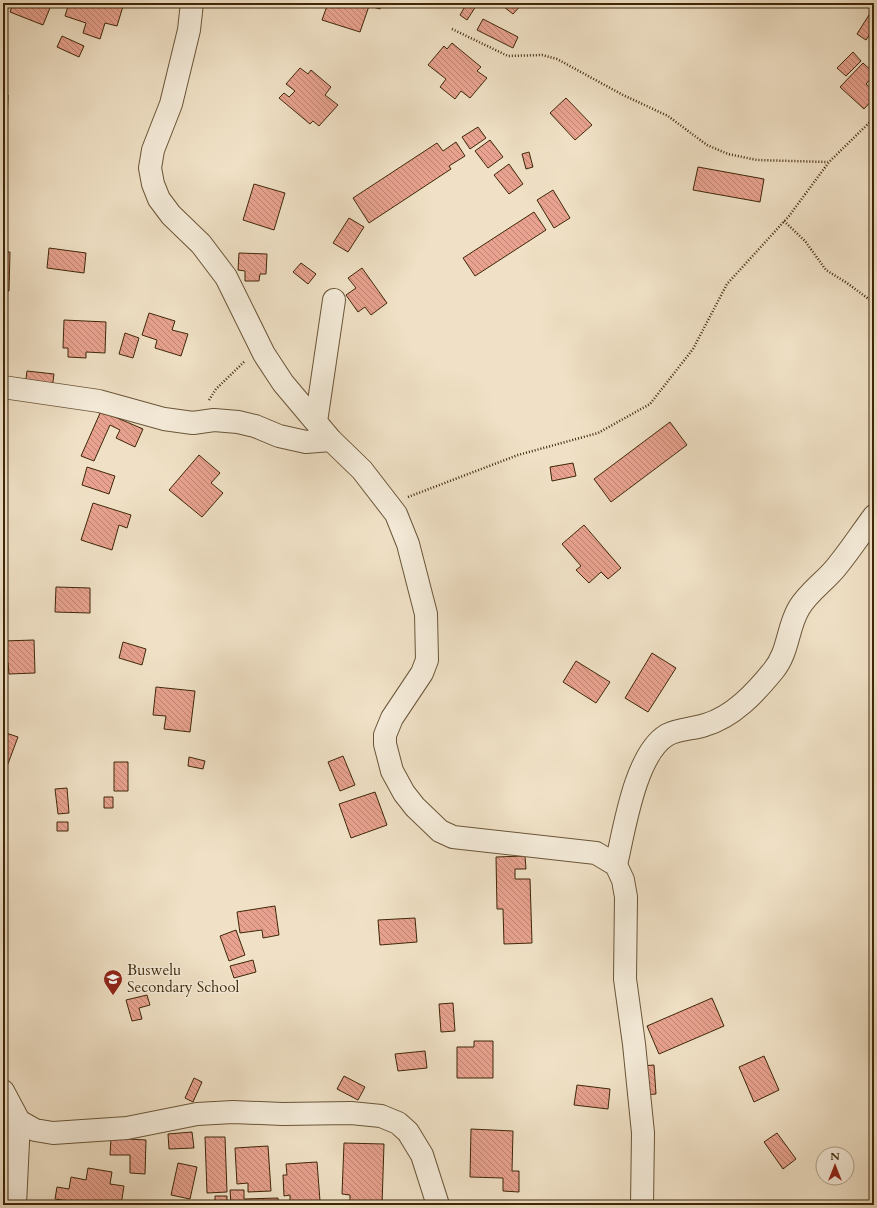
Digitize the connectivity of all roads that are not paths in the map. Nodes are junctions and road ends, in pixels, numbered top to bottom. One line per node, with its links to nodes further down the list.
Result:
1 (192, 3): 4 (street)
2 (334, 300): 4 (street)
3 (3, 387): 5 (street)
4 (316, 422): 5 (street)
5 (331, 440): 7 (street)
6 (874, 516): 7 (street)
7 (616, 865): 12 (street)
8 (3, 1091): 9 (street)
9 (19, 1121): 10 (street); 11 (street)
10 (15, 1205)
11 (438, 1205)
12 (642, 1205)

